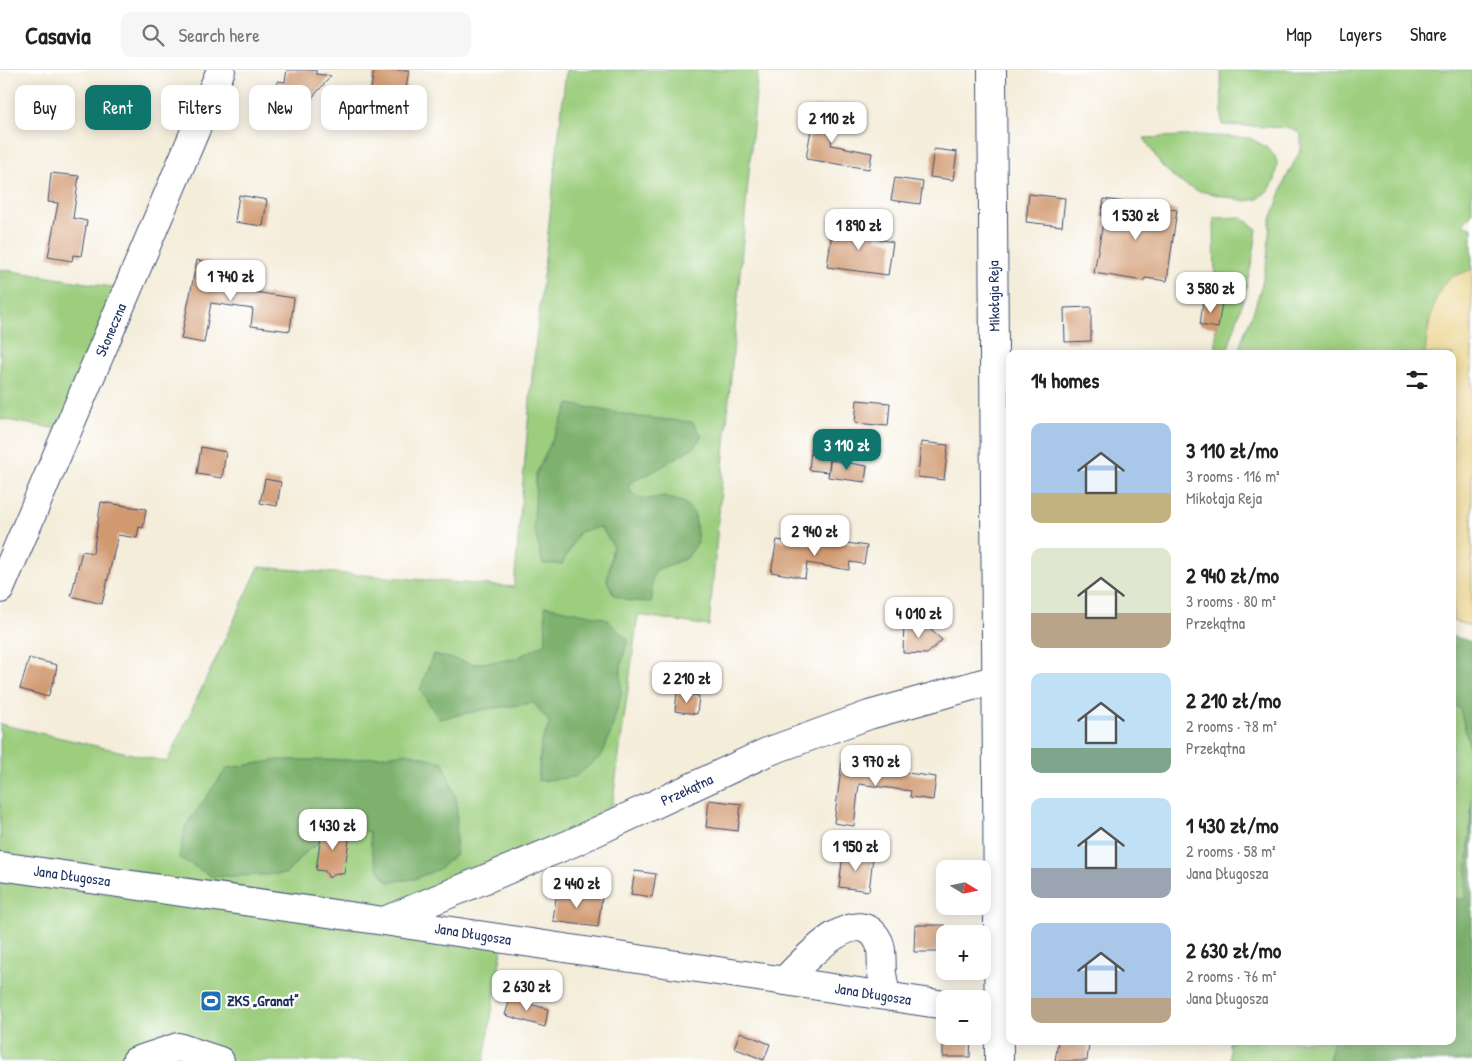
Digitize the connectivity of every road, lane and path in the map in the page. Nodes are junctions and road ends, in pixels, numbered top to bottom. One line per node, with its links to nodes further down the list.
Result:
1 (221, 70): 3 (street, Słoneczna)
2 (992, 70): 4 (street, Mikołaja Reja)
3 (0, 590)
4 (997, 679): 6 (street, Przekątna); 10 (street, Mikołaja Reja)
5 (0, 866): 6 (street, Jana Długosza)
6 (384, 921): 7 (street, Jana Długosza)
7 (784, 981): 8 (street, Jana Długosza); 8 (street)
8 (886, 996): 9 (street, Jana Długosza)
9 (936, 1004)
10 (991, 1012): 13 (street, Mikołaja Reja)
11 (136, 1061): 12 (street)
12 (220, 1061)
13 (999, 1061)

